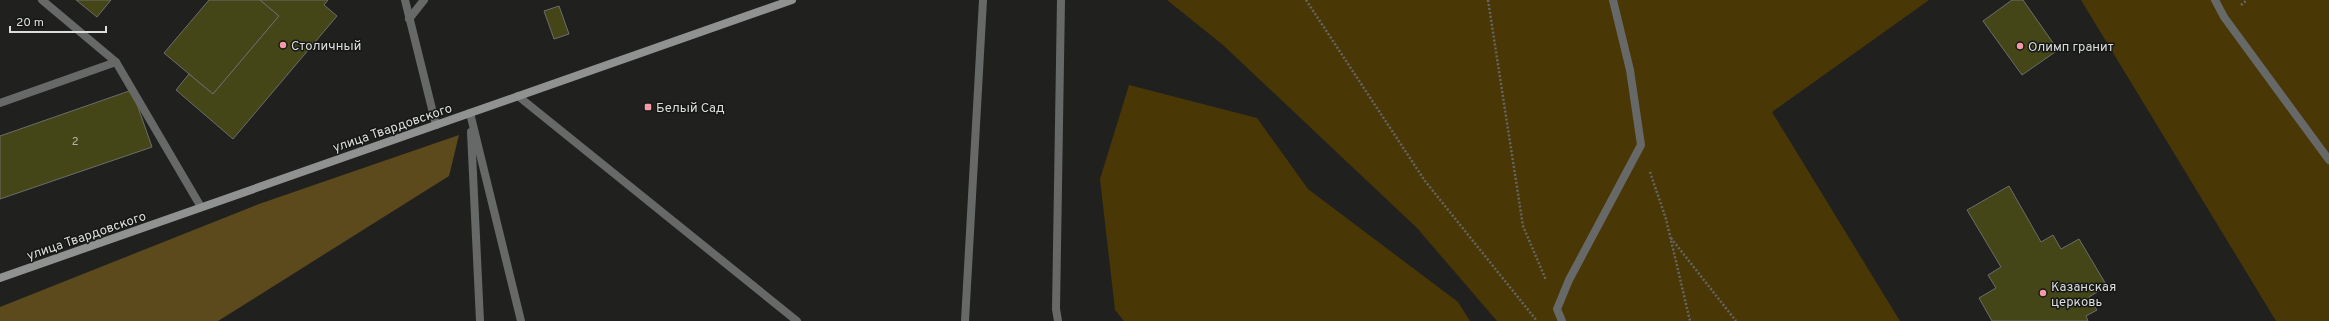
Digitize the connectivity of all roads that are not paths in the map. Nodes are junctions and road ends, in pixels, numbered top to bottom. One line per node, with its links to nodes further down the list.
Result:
1 (42, 0): 10 (street)
2 (405, 0): 9 (street)
3 (424, 0): 9 (street)
4 (792, 0): 11 (street, улица Твардовского)
5 (983, 0): 21 (street)
6 (1061, 0): 22 (street)
7 (1613, 0): 23 (street)
8 (2215, 0): 15 (street)
9 (410, 19): 14 (street)
10 (116, 62): 12 (street); 16 (street)
11 (518, 96): 13 (street, улица Твардовского); 20 (street)
12 (0, 103)
13 (470, 113): 14 (street, улица Твардовского); 18 (street); 19 (street)
14 (436, 125): 16 (street, улица Твардовского)
15 (2329, 160)
16 (201, 207): 17 (street, улица Твардовского)
17 (0, 278)
18 (480, 321)
19 (521, 321)
20 (797, 321)
21 (965, 321)
22 (1058, 321)
23 (1562, 321)

